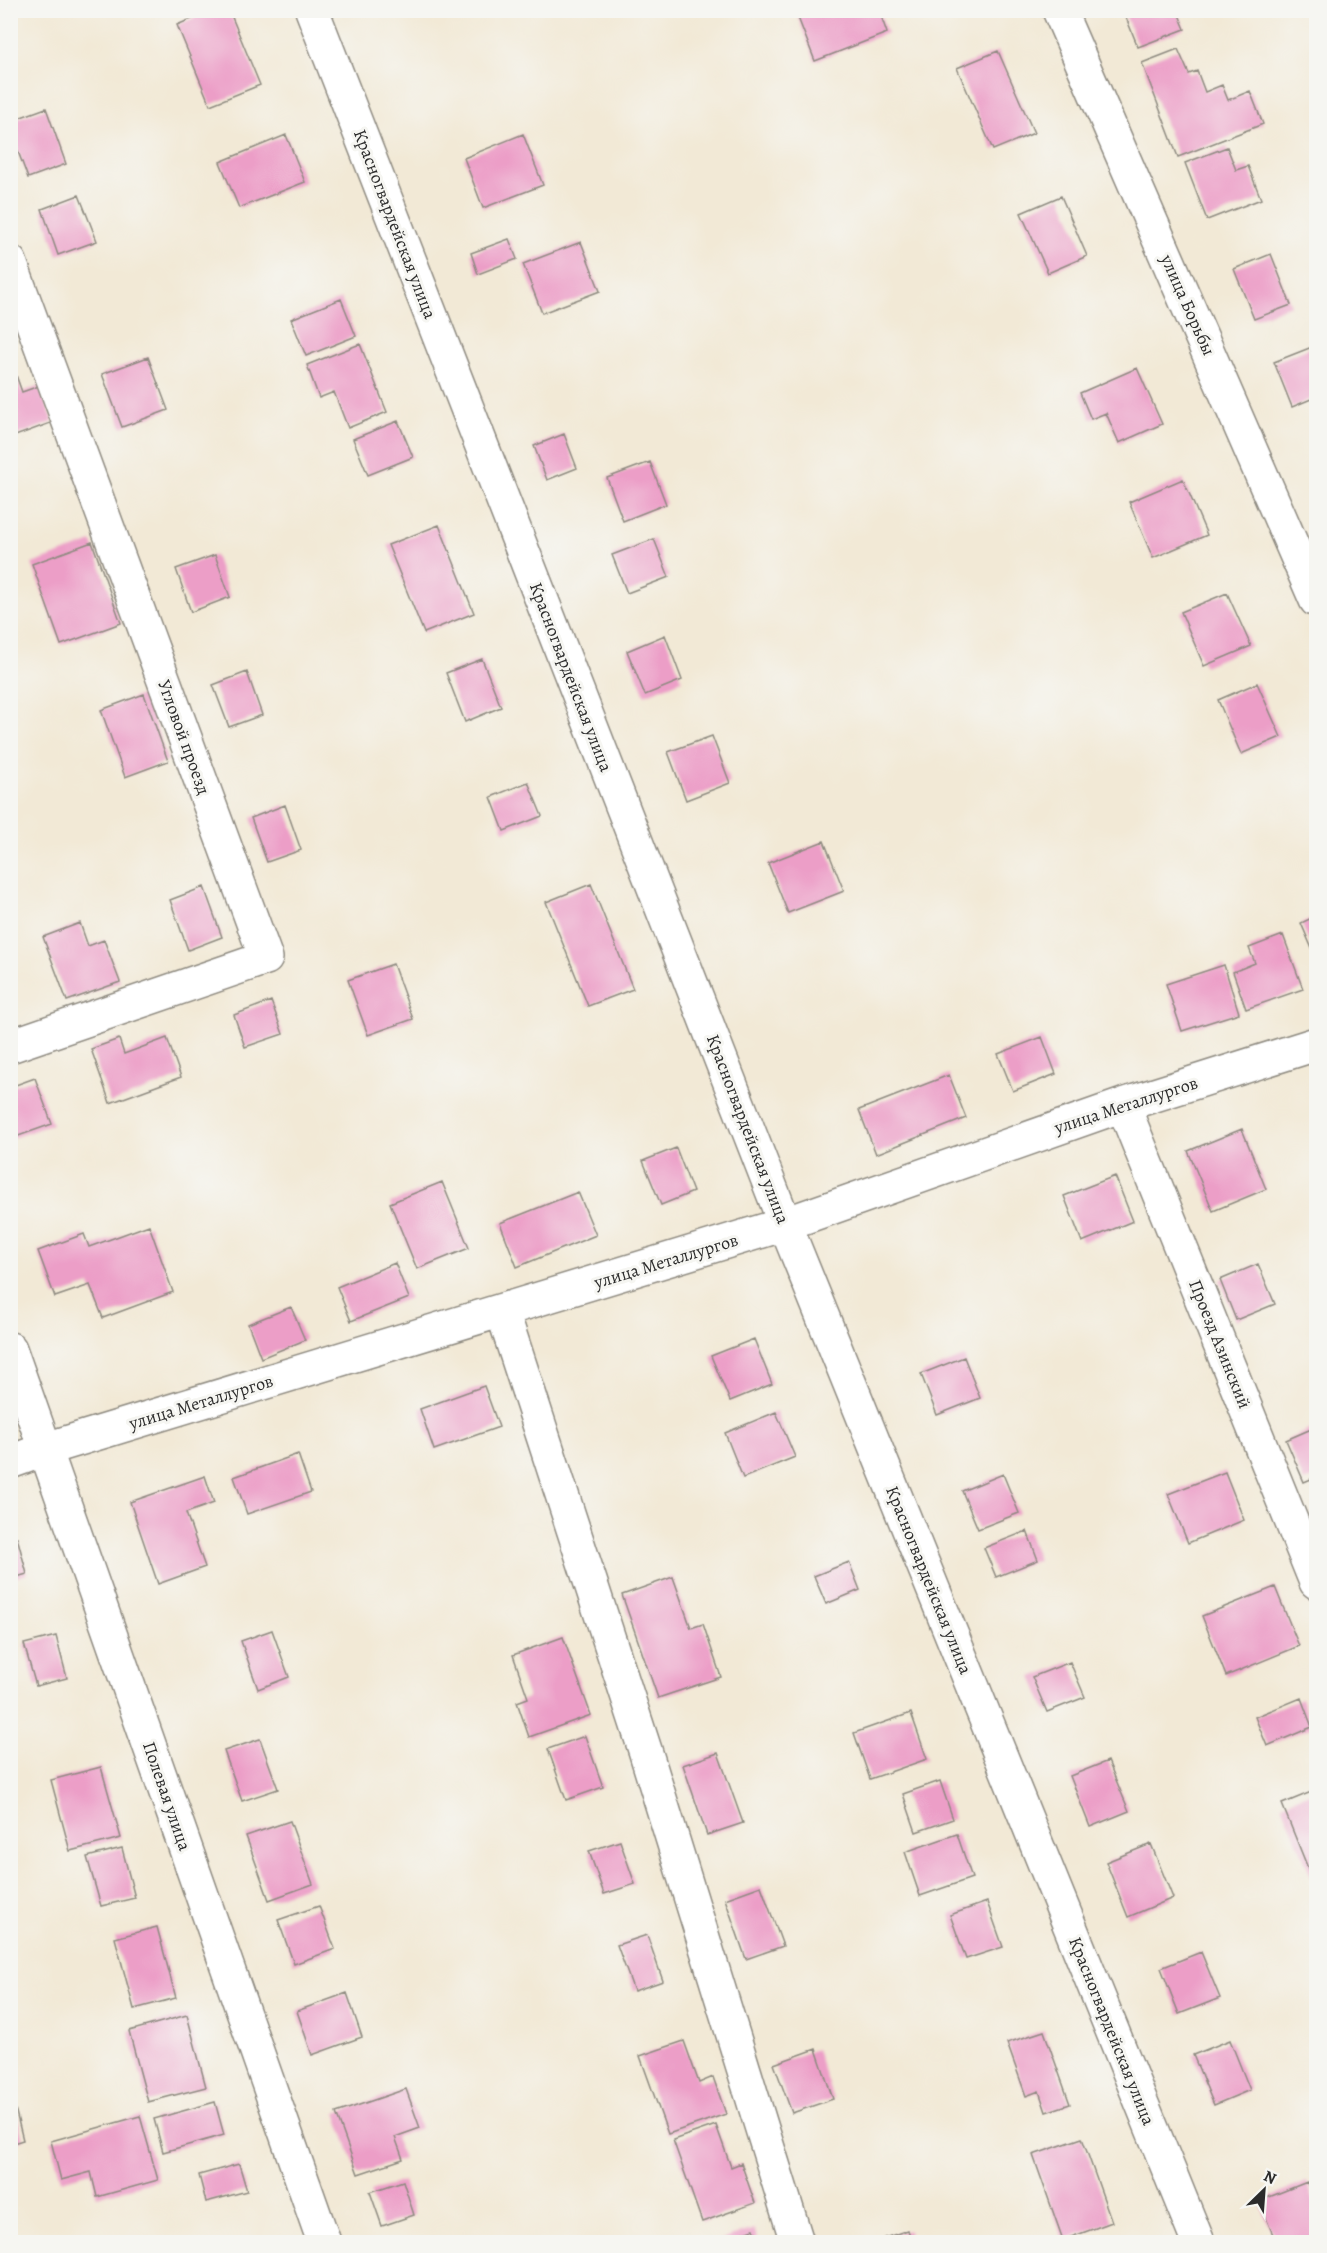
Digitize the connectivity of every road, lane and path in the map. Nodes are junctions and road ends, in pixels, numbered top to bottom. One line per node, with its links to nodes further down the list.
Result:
1 (312, 10): 8 (street, Красногвардейская улица)
2 (1059, 10): 4 (street, улица Борьбы)
3 (10, 262): 6 (street, Угловой проезд)
4 (1317, 600)
5 (1317, 1044): 7 (street, улица Металлургов)
6 (10, 1046)
7 (1123, 1105): 8 (street, улица Металлургов); 13 (street, Проезд Азинский)
8 (785, 1224): 9 (street, улица Металлургов); 16 (street, Красногвардейская улица)
9 (502, 1310): 11 (street, улица Металлургов); 15 (street)
10 (10, 1349): 11 (street, Полевая улица)
11 (46, 1449): 12 (street, улица Металлургов); 14 (street, Полевая улица)
12 (10, 1462)
13 (1317, 1582)
14 (324, 2242)
15 (797, 2242)
16 (1198, 2242)

